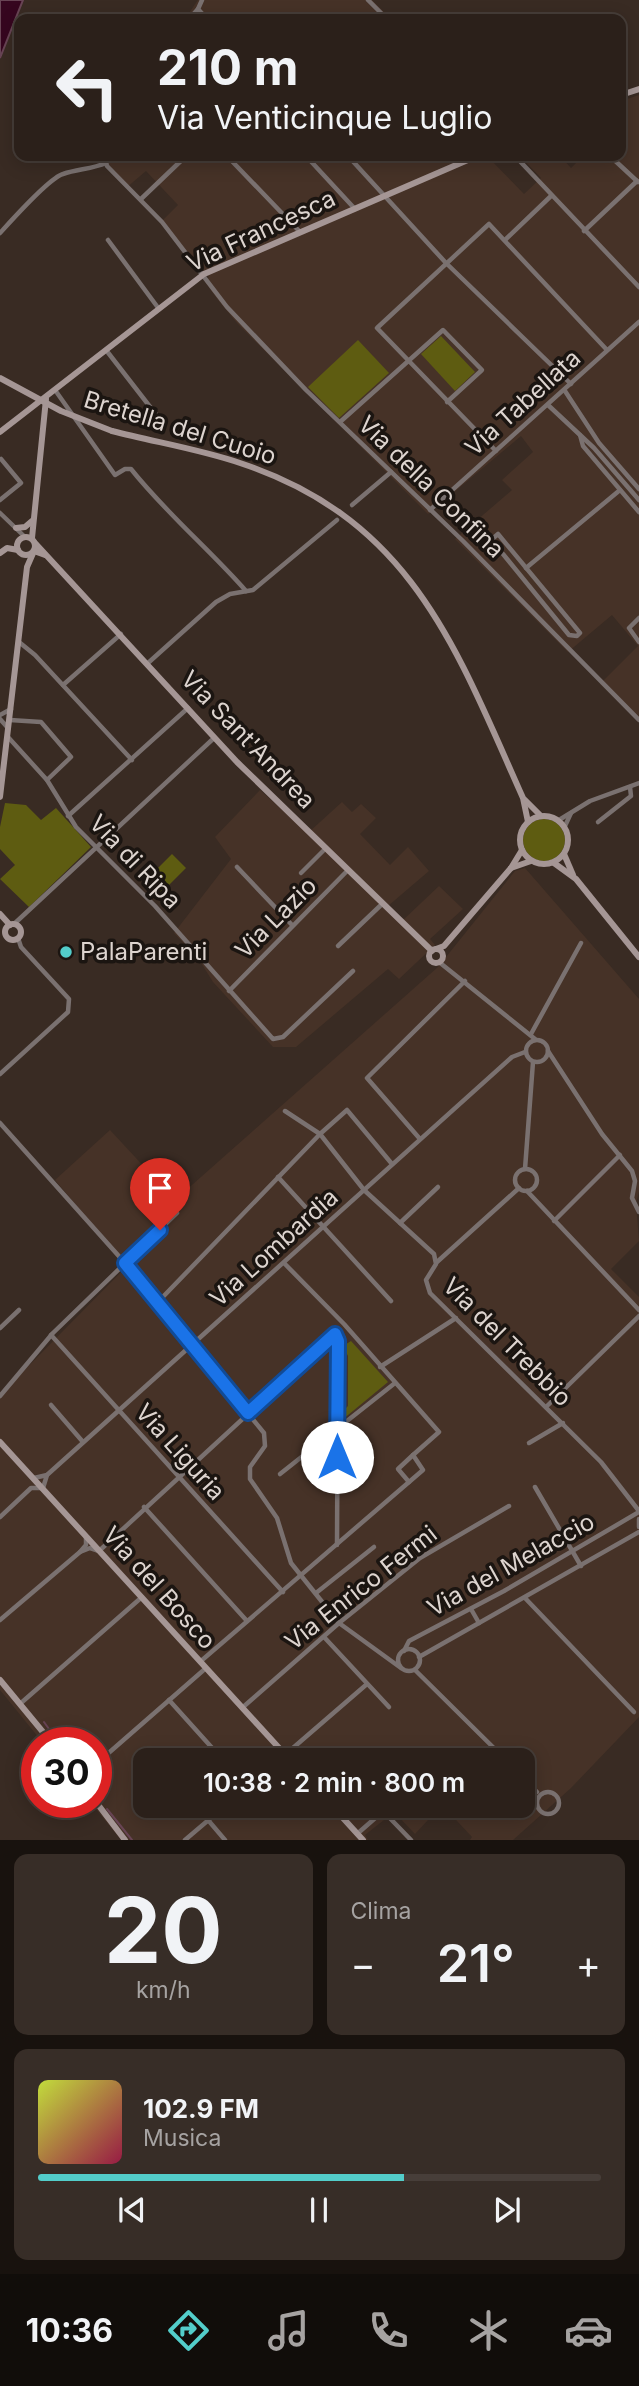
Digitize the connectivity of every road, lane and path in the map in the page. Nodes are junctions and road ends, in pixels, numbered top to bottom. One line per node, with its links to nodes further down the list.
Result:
1 (368, 0): 6 (street)
2 (202, 1): 3 (street)
3 (198, 9): 4 (street); 5 (street)
4 (194, 14)
5 (202, 14)
6 (382, 14)
7 (181, 161): 18 (street)
8 (232, 161): 21 (street)
9 (311, 161): 19 (street)
10 (352, 161): 16 (street)
11 (460, 161): 16 (main road, Via Francesca)
12 (520, 161): 17 (street)
13 (615, 161): 15 (street)
14 (106, 163): 18 (street, Via della Confina); 22 (street)
15 (638, 182): 20 (street)
16 (384, 196): 19 (main road, Via Francesca); 25 (street)
17 (551, 196): 20 (street); 24 (street)
18 (142, 199): 26 (street, Via della Confina)
19 (355, 209): 21 (main road, Via Francesca)
20 (584, 231): 27 (street)
21 (300, 232): 26 (main road, Via Francesca)
22 (0, 233)
23 (108, 240): 28 (street)
24 (505, 240): 25 (street); 31 (street)
25 (446, 263): 32 (street); 34 (street)
26 (204, 274): 28 (main road, Via Francesca); 41 (street, Via della Confina)
27 (639, 288)
28 (159, 309): 30 (main road, Via Francesca)
29 (639, 322): 31 (street, Via Tabellata)
30 (106, 350): 35 (main road, Via Francesca); 40 (street)
31 (607, 350): 34 (street, Via Tabellata)
32 (408, 361): 38 (street); 38 (street); 41 (street)
33 (0, 378): 84 (main road, Bretella del Cuoio, bridge)
34 (571, 384): 36 (street, Via Tabellata)
35 (55, 390): 37 (main road, Via Francesca); 64 (street)
36 (565, 391): 39 (street, Via Tabellata); 47 (street)
37 (47, 397): 42 (main road, Via Francesca); 56 (main road)
38 (447, 402): 44 (street)
39 (548, 405): 43 (street); 44 (street, Via Tabellata)
40 (161, 421)
41 (340, 422): 46 (street, Via della Confina)
42 (0, 432)
43 (579, 435): 48 (street); 50 (street)
44 (496, 452): 52 (street, Via Tabellata)
45 (2, 459): 49 (street)
46 (392, 472): 51 (street); 52 (street, Via della Confina)
47 (639, 489)
48 (620, 490): 53 (street); 63 (street)
49 (0, 500)
50 (639, 500)
51 (352, 505)
52 (430, 510): 75 (street, Via della Confina)
53 (639, 512)
54 (0, 513): 57 (street, Via Sant'Andrea)
55 (337, 520): 64 (street)
56 (32, 521): 57 (main road); 57 (main road)
57 (25, 536): 58 (main road); 59 (main road); 61 (main road, Via Sant'Andrea)
58 (34, 551): 59 (main road); 61 (main road, Via Sant'Andrea); 62 (main road)
59 (21, 552): 60 (main road); 62 (main road)
60 (0, 554)
61 (46, 556): 66 (main road, Via Sant'Andrea)
62 (27, 567): 68 (main road)
63 (526, 568): 63 (street)
64 (246, 591): 69 (street)
65 (639, 618): 67 (street)
66 (121, 634): 69 (main road, Via Sant'Andrea); 70 (street)
67 (638, 637)
68 (19, 642): 70 (street); 72 (main road)
69 (148, 663): 71 (main road, Via Sant'Andrea)
70 (63, 685): 79 (street)
71 (188, 708): 78 (main road, Via Sant'Andrea); 79 (street)
72 (12, 709): 73 (street); 74 (main road)
73 (0, 717): 76 (street)
74 (10, 720): 76 (main road); 80 (street)
75 (639, 720)
76 (9, 728): 77 (main road)
77 (8, 737): 80 (street, Via di Ripa); 83 (main road)
78 (214, 738): 92 (street); 93 (main road, Via Sant'Andrea)
79 (132, 760): 87 (street)
80 (47, 780): 87 (street, Via di Ripa)
81 (639, 783): 82 (street)
82 (630, 787): 85 (street); 90 (street)
83 (0, 797)
84 (523, 798): 86 (main road, Bretella del Cuoio); 89 (main road, Bretella del Cuoio)
85 (572, 813): 88 (street); 91 (street)
86 (541, 816): 88 (main road); 89 (main road)
87 (68, 817): 92 (street, Via di Ripa)
88 (559, 820): 91 (main road)
89 (528, 822): 94 (main road, Bretella del Cuoio)
90 (598, 822)
91 (565, 826): 95 (main road)
92 (96, 848): 107 (street); 117 (street, Via di Ripa)
93 (327, 848): 100 (main road, Via Sant'Andrea); 101 (street)
94 (522, 850): 96 (main road); 99 (main road, Bretella del Cuoio)
95 (564, 854): 97 (main road); 102 (main road)
96 (531, 861): 97 (main road); 99 (main road)
97 (554, 863): 102 (main road)
98 (237, 867): 106 (street)
99 (511, 868): 111 (main road, Bretella del Cuoio)
100 (349, 870): 103 (main road, Via Sant'Andrea); 106 (street, Via Lazio)
101 (301, 873)
102 (576, 879): 113 (main road)
103 (381, 905): 110 (street); 112 (main road, Via Sant'Andrea)
104 (0, 915): 107 (main road)
105 (0, 925): 107 (main road)
106 (292, 925): 117 (street, Via Lazio)
107 (9, 930): 108 (main road); 108 (main road)
108 (18, 938): 122 (street)
109 (582, 943): 118 (street)
110 (338, 946)
111 (444, 946): 112 (main road); 114 (main road)
112 (430, 950): 114 (main road); 114 (main road)
113 (639, 957)
114 (441, 959): 116 (street)
115 (353, 971): 117 (street, Via di Ripa)
116 (465, 981): 118 (street); 126 (street)
117 (229, 991)
118 (533, 1037): 119 (street); 120 (street)
119 (548, 1051): 121 (street); 127 (street)
120 (525, 1052): 121 (street); 126 (street, Via Lombardia)
121 (533, 1062): 129 (street)
122 (0, 1074)
123 (285, 1111): 125 (street, Via del Trebbio)
124 (0, 1123): 141 (street)
125 (320, 1134): 128 (street); 130 (street); 133 (street, Via del Trebbio)
126 (420, 1139): 128 (street, Via Lombardia)
127 (620, 1155): 135 (street); 137 (street)
128 (392, 1164): 133 (street, Via Lombardia)
129 (526, 1169): 132 (street); 134 (street)
130 (278, 1177): 139 (street); 144 (street)
131 (438, 1187): 138 (street)
132 (519, 1188): 134 (street); 140 (street)
133 (364, 1190): 138 (street, Via del Trebbio); 139 (street, Via Lombardia)
134 (527, 1191): 137 (street)
135 (639, 1212)
136 (177, 1213): 141 (street)
137 (554, 1221): 146 (street)
138 (400, 1223): 140 (street, Via del Trebbio)
139 (325, 1228): 142 (street, Via Lombardia); 143 (street)
140 (437, 1262): 148 (street, Via del Trebbio)
141 (125, 1263): 144 (street); 153 (street)
142 (284, 1263): 149 (street); 155 (street, Via Lombardia)
143 (391, 1301)
144 (158, 1302): 155 (street)
145 (19, 1310): 150 (street)
146 (639, 1310)
147 (639, 1316): 160 (street)
148 (456, 1318): 156 (street); 160 (street, Via del Trebbio)
149 (344, 1324): 151 (street); 152 (street)
150 (0, 1328)
151 (351, 1332): 154 (street); 156 (street)
152 (336, 1333): 154 (street); 162 (street)
153 (51, 1335): 158 (street); 161 (street, Via Liguria)
154 (340, 1340): 164 (street)
155 (192, 1344): 161 (street, Via Lombardia); 162 (street)
156 (380, 1367): 157 (street)
157 (395, 1383): 164 (street); 168 (street)
158 (1, 1394)
159 (51, 1405): 166 (street)
160 (546, 1407): 163 (street, Via del Trebbio)
161 (119, 1410): 166 (street, Via Lombardia); 172 (street, Via Liguria)
162 (248, 1413): 172 (street); 189 (street)
163 (563, 1423): 167 (street); 178 (street, Via del Trebbio)
164 (337, 1430): 169 (street); 183 (street)
165 (0, 1442): 171 (main road, Via del Bosco)
166 (83, 1442): 170 (street, Via Lombardia)
167 (529, 1443)
168 (413, 1455): 173 (street); 173 (street)
169 (280, 1474)
170 (47, 1475): 171 (street); 175 (street)
171 (32, 1476): 175 (main road, Via del Bosco)
172 (178, 1477): 177 (street); 190 (street, Via Liguria)
173 (409, 1482): 183 (street)
174 (535, 1487): 186 (street)
175 (43, 1489): 179 (street); 182 (main road, Via del Bosco)
176 (509, 1506): 197 (street, Via Enrico Fermi)
177 (144, 1507): 185 (street); 196 (street)
178 (639, 1511): 186 (street, Via del Melaccio)
179 (0, 1517)
180 (639, 1519): 181 (street)
181 (639, 1529): 188 (street)
182 (84, 1534): 185 (main road, Via del Bosco); 187 (street)
183 (337, 1545): 189 (street)
184 (374, 1547): 191 (street)
185 (99, 1551): 187 (street); 192 (main road, Via del Bosco)
186 (573, 1551): 188 (street); 194 (street, Via del Melaccio)
187 (80, 1552): 195 (street)
188 (581, 1566): 193 (street)
189 (302, 1576): 190 (street); 191 (street)
190 (283, 1592): 196 (street)
191 (316, 1593): 197 (street)
192 (142, 1597): 204 (main road, Via del Bosco); 211 (street)
193 (525, 1598): 198 (street); 214 (street)
194 (471, 1609): 198 (street); 200 (street, Via del Melaccio)
195 (0, 1620)
196 (247, 1621): 204 (street)
197 (339, 1623): 199 (street, Via Enrico Fermi); 202 (street)
198 (479, 1623): 201 (street)
199 (324, 1637): 209 (street); 213 (street, Via Enrico Fermi)
200 (404, 1651): 201 (street); 203 (street)
201 (418, 1655): 207 (street)
202 (383, 1656): 203 (street); 206 (street)
203 (399, 1656): 206 (street)
204 (201, 1661): 205 (main road, Via del Bosco)
205 (206, 1668): 210 (street); 213 (main road, Via del Bosco)
206 (401, 1668): 207 (street)
207 (416, 1668): 219 (street)
208 (0, 1680): 211 (main road)
209 (367, 1684): 212 (street); 218 (street)
210 (169, 1700): 216 (street); 220 (street)
211 (21, 1703): 215 (main road)
212 (389, 1707)
213 (242, 1708): 217 (main road, Via del Bosco)
214 (634, 1712)
215 (40, 1727)
216 (212, 1748)
217 (279, 1748)
218 (299, 1748)
219 (494, 1748)
220 (112, 1750)
221 (535, 1790): 222 (street)
222 (540, 1795): 222 (street)
223 (108, 1818): 230 (main road)
224 (210, 1818): 228 (street)
225 (343, 1818): 229 (main road)
226 (377, 1818): 229 (street)
227 (390, 1818): 233 (street)
228 (208, 1820): 231 (street); 232 (street)
229 (360, 1837)
230 (125, 1840)
231 (185, 1840)
232 (225, 1840)
233 (411, 1840)

